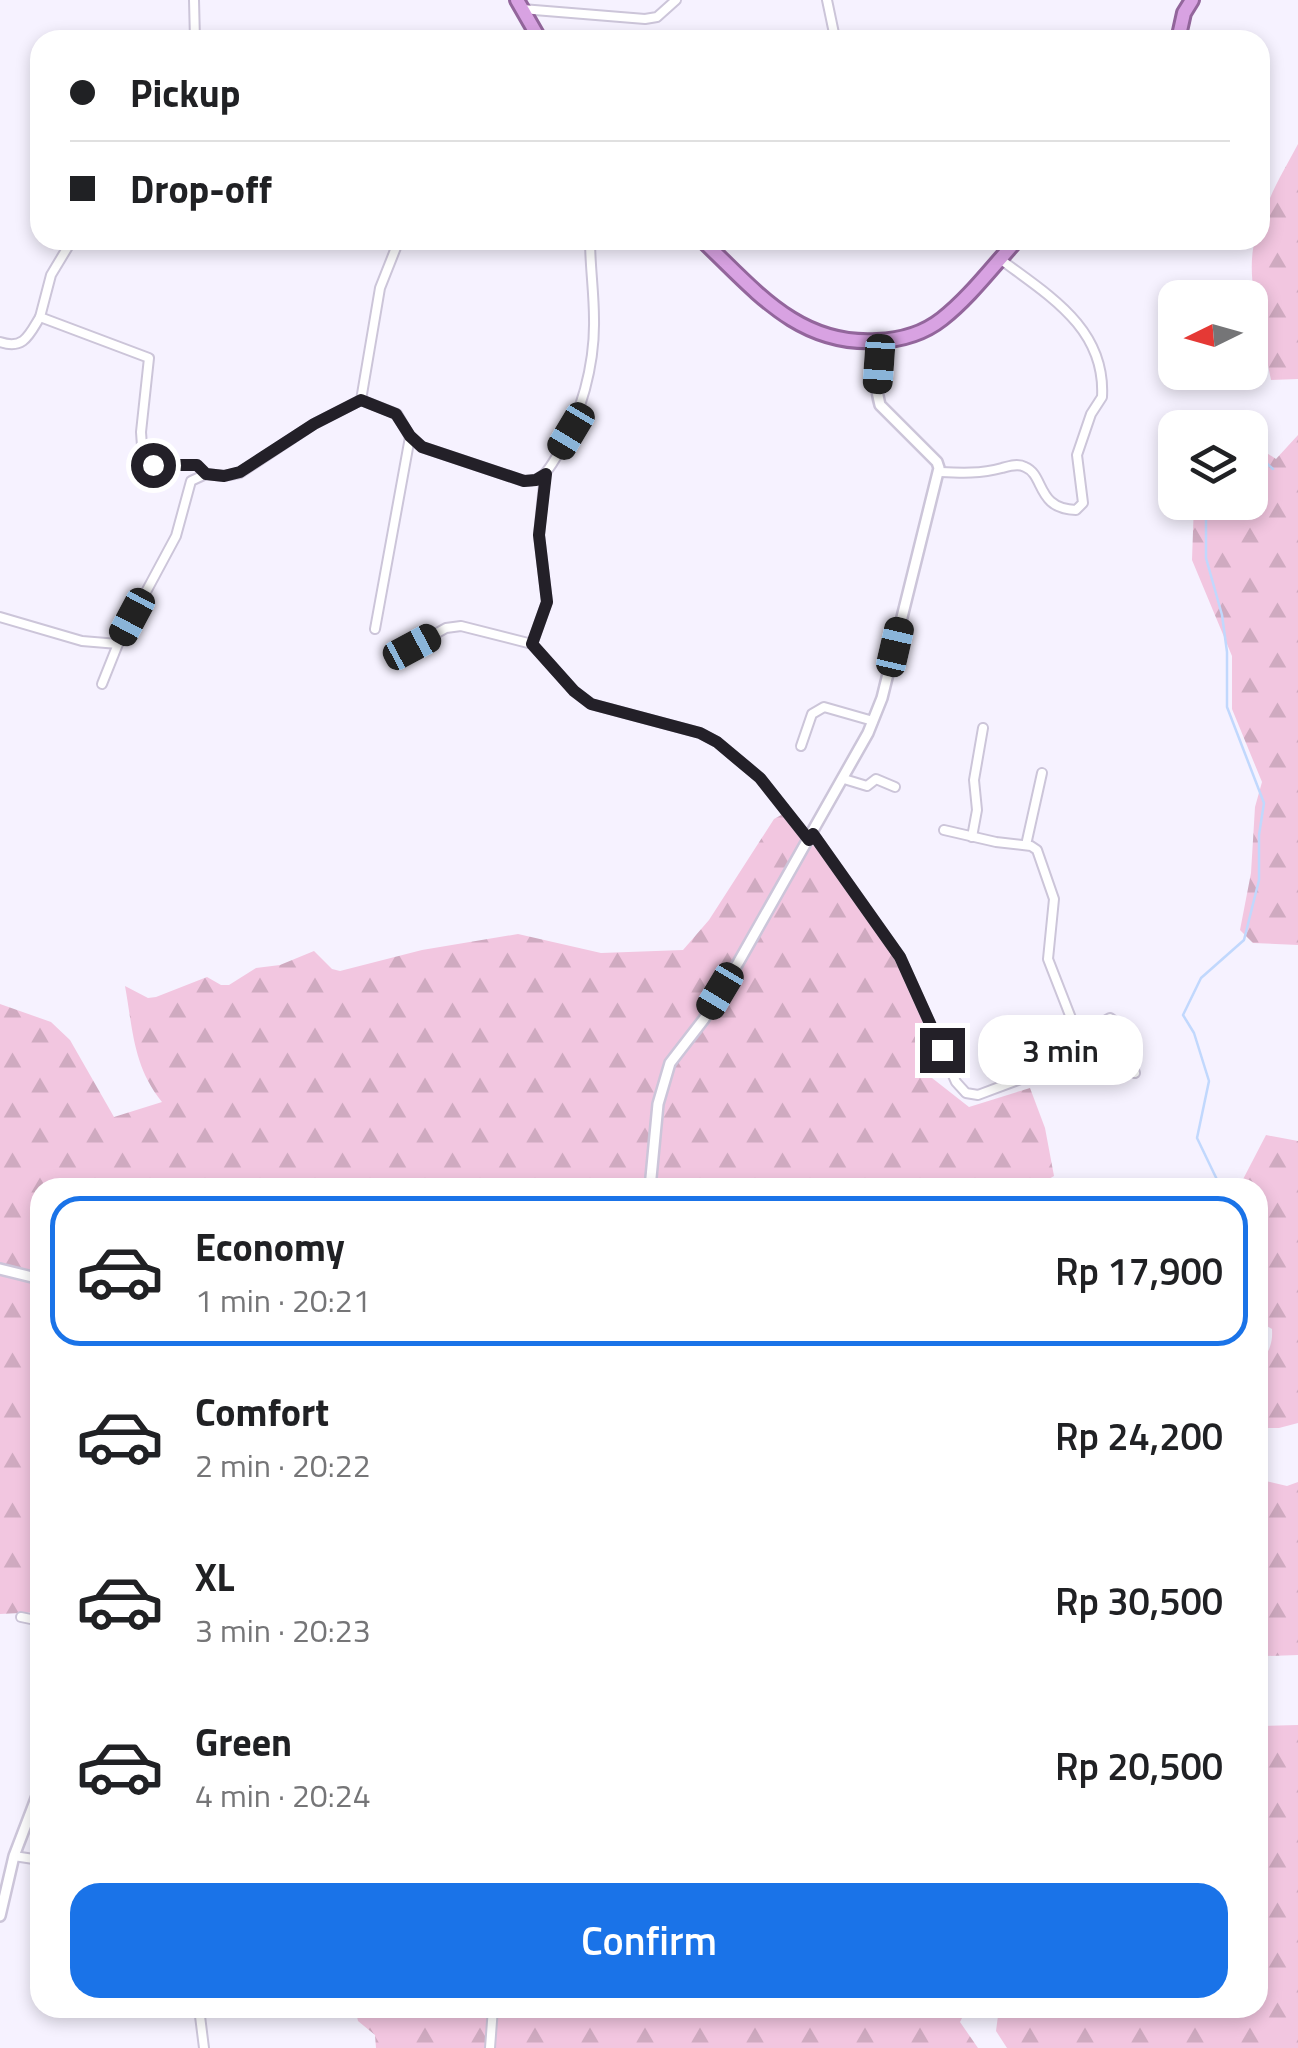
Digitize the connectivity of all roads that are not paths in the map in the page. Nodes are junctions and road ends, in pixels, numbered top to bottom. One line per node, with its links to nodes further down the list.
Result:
1 (194, 0): 6 (street)
2 (676, 0): 5 (street)
3 (827, 0): 8 (street)
4 (1192, 0): 9 (highway)
5 (520, 4): 7 (highway)
6 (196, 30)
7 (534, 30)
8 (833, 30)
9 (1180, 30)
10 (66, 250): 16 (street)
11 (395, 250): 19 (street)
12 (590, 250): 23 (street)
13 (713, 250): 17 (highway)
14 (1008, 250): 15 (highway)
15 (1000, 259): 17 (highway); 21 (street)
16 (40, 317): 18 (street); 22 (street)
17 (892, 340): 21 (street)
18 (0, 342)
19 (361, 400): 20 (street); 22 (street)
20 (410, 436): 23 (street); 25 (street)
21 (939, 472): 30 (street)
22 (206, 474): 26 (street)
23 (546, 474): 27 (street)
24 (0, 618): 26 (street)
25 (375, 630)
26 (118, 644): 29 (street)
27 (532, 644): 28 (street); 37 (street)
28 (412, 647)
29 (102, 684)
30 (873, 722): 32 (street); 34 (street)
31 (983, 728): 38 (street)
32 (800, 746)
33 (1042, 773): 39 (street)
34 (844, 779): 35 (street); 37 (street)
35 (895, 787)
36 (944, 830): 38 (street)
37 (811, 837): 40 (street); 42 (street)
38 (972, 838): 39 (street)
39 (1026, 845): 40 (street)
40 (1078, 1036): 41 (street)
41 (1135, 1073)
42 (651, 1178)
43 (0, 1269): 44 (street)
44 (30, 1277)
45 (20, 1617): 46 (street)
46 (30, 1618)
47 (30, 1814): 48 (street)
48 (14, 1856): 49 (street); 50 (street)
49 (30, 1858)
50 (0, 1916)
51 (201, 2018): 53 (street)
52 (493, 2018): 54 (street)
53 (204, 2048)
54 (490, 2048)

